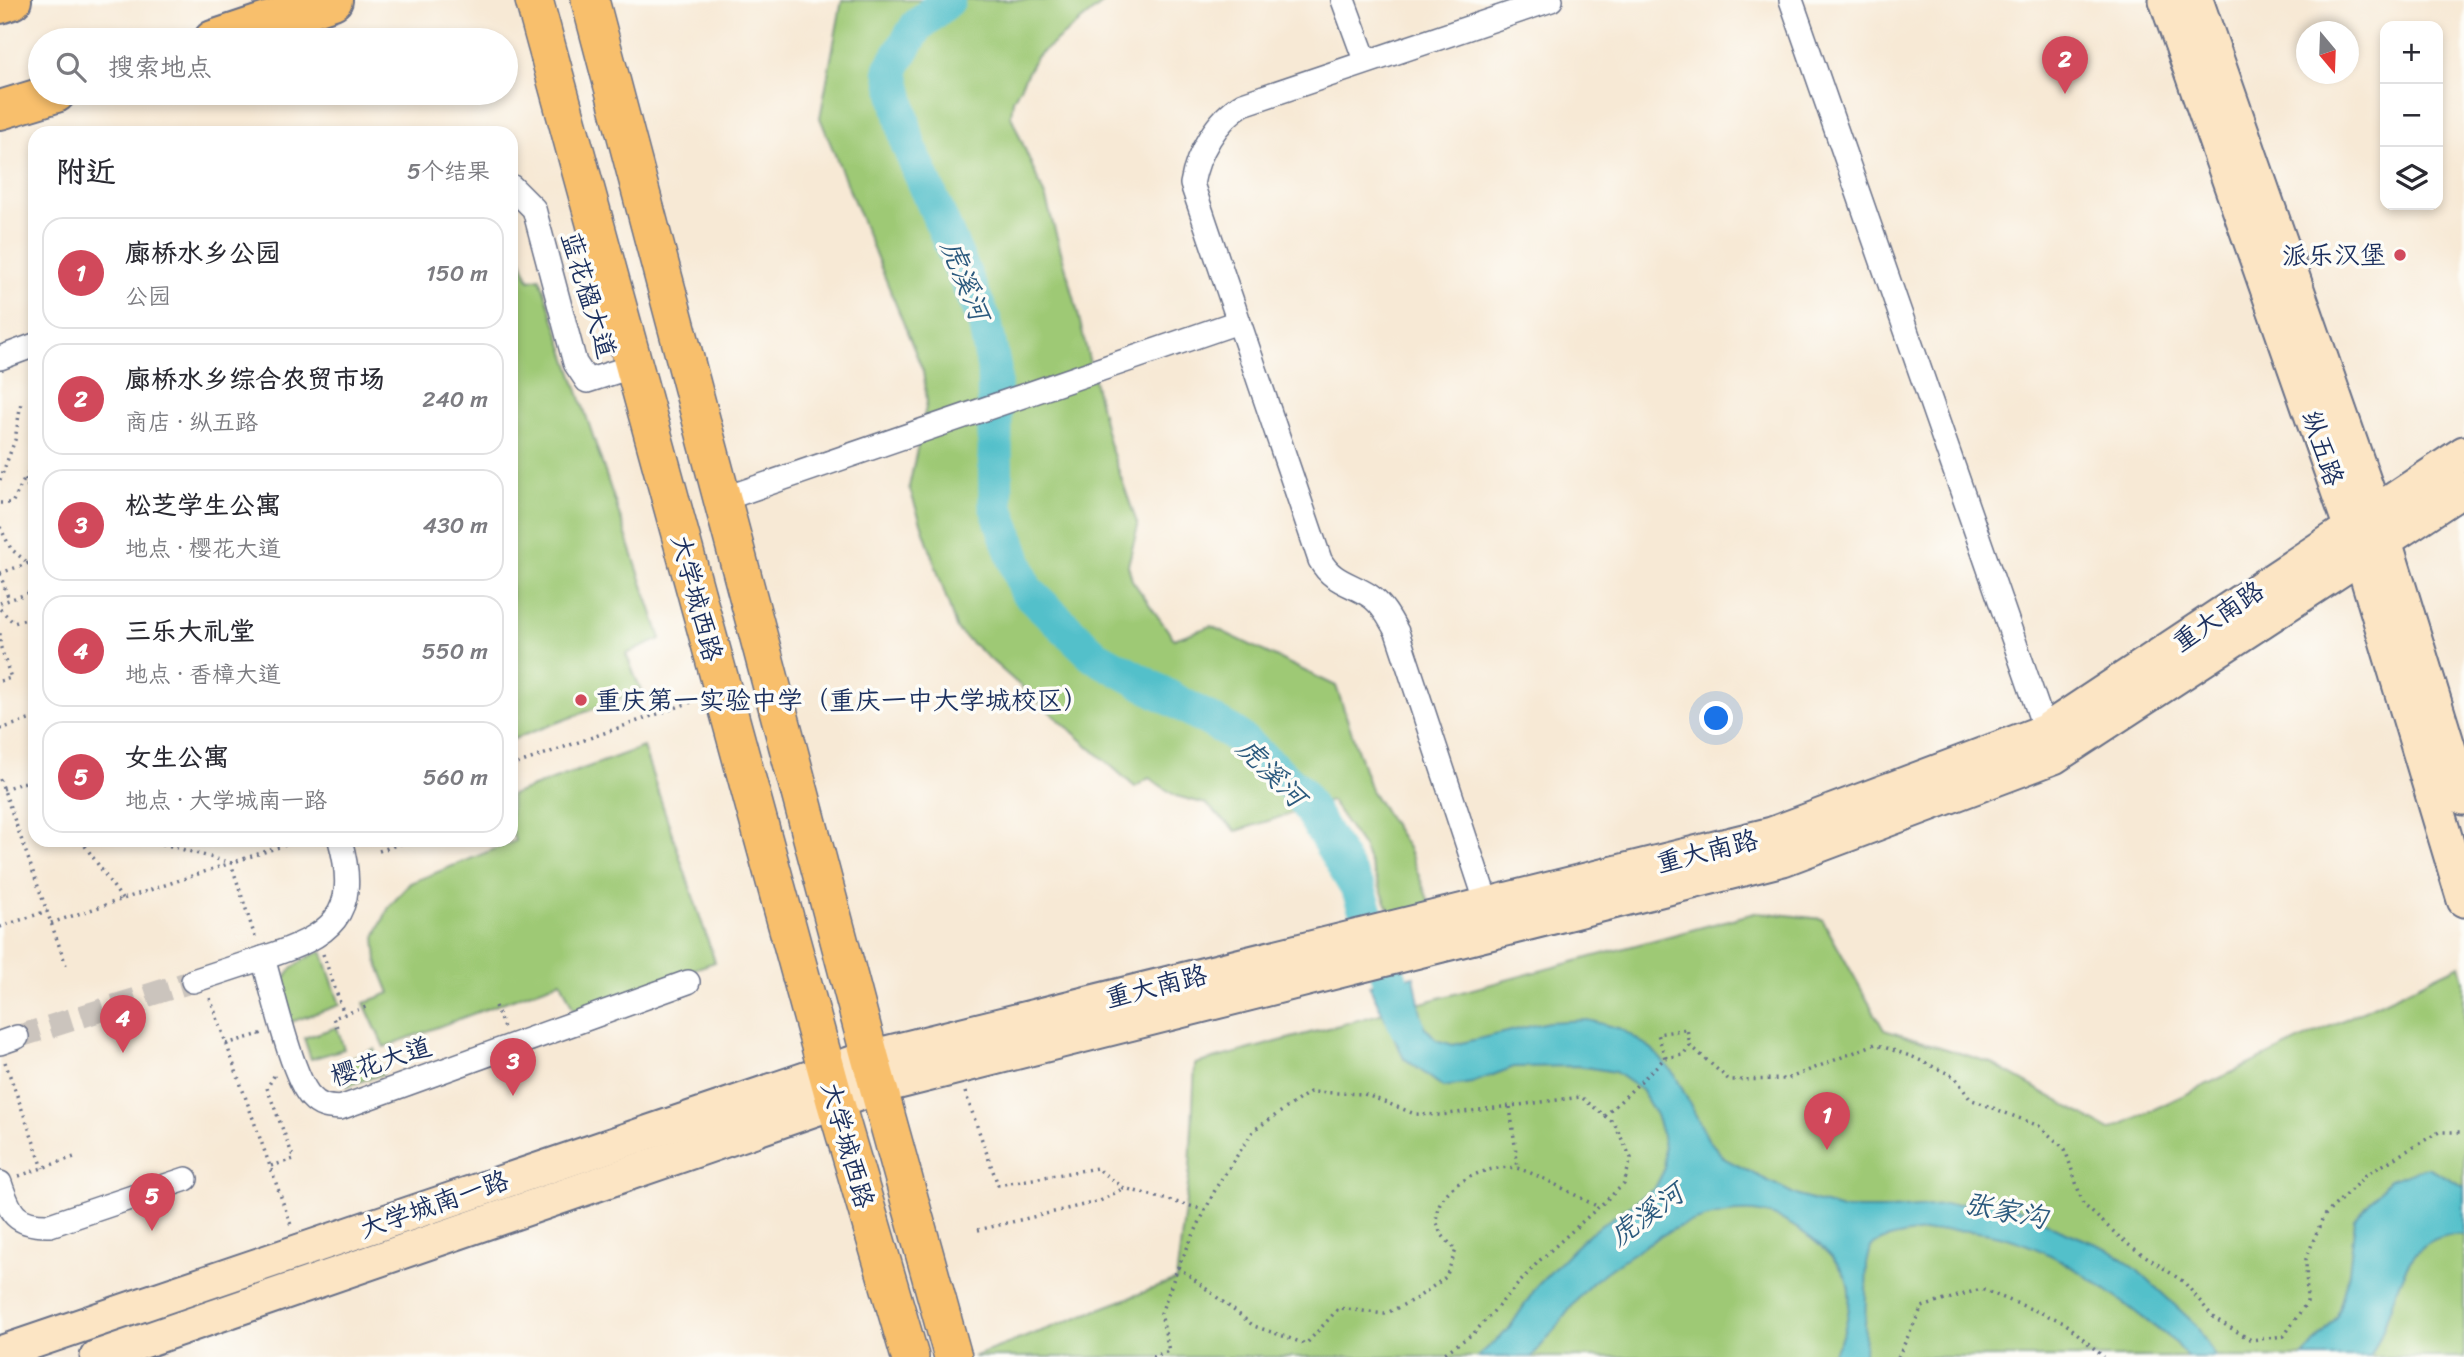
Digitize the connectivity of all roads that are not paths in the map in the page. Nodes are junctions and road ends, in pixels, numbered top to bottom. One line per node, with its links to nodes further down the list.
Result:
1 (12, 0): 10 (highway)
2 (333, 0): 11 (highway)
3 (534, 0): 19 (main road, 大学城西路)
4 (590, 0): 22 (main road, 大学城西路)
5 (1343, 0): 12 (street)
6 (1551, 0): 12 (street)
7 (1791, 0): 24 (street)
8 (2166, 0): 23 (main road, 纵五路)
9 (2196, 0): 23 (main road, 纵五路)
10 (0, 4)
11 (249, 28)
12 (1365, 60): 16 (street)
13 (28, 102): 14 (highway)
14 (0, 110)
15 (518, 193): 19 (street, 蓝花楹大道)
16 (1238, 322): 22 (street); 28 (street)
17 (28, 348): 18 (street)
18 (0, 358)
19 (634, 366): 34 (main road, 大学城西路)
20 (2464, 453): 23 (main road, 重大南路)
21 (2464, 489): 23 (main road, 重大南路)
22 (723, 499): 33 (main road, 大学城西路)
23 (2368, 534): 24 (main road, 重大南路); 25 (main road, 纵五路); 27 (main road, 纵五路)
24 (2050, 744): 28 (main road, 重大南路)
25 (2464, 798)
26 (342, 847): 29 (street)
27 (2464, 900)
28 (1492, 918): 30 (main road, 重大南路)
29 (263, 958): 31 (street); 32 (street, 樱花大道)
30 (1315, 963): 33 (main road, 重大南路); 33 (main road, 重大南路)
31 (198, 979)
32 (688, 982)
33 (874, 1072): 34 (main road, 大学城南一路); 41 (main road, 大学城西路)
34 (831, 1086): 38 (main road, 大学城南一路); 39 (main road, 大学城南一路); 40 (main road, 大学城西路)
35 (186, 1179): 37 (street)
36 (5, 1181): 37 (street)
37 (4, 1207)
38 (0, 1353)
39 (97, 1357)
40 (910, 1357)
41 (953, 1357)

